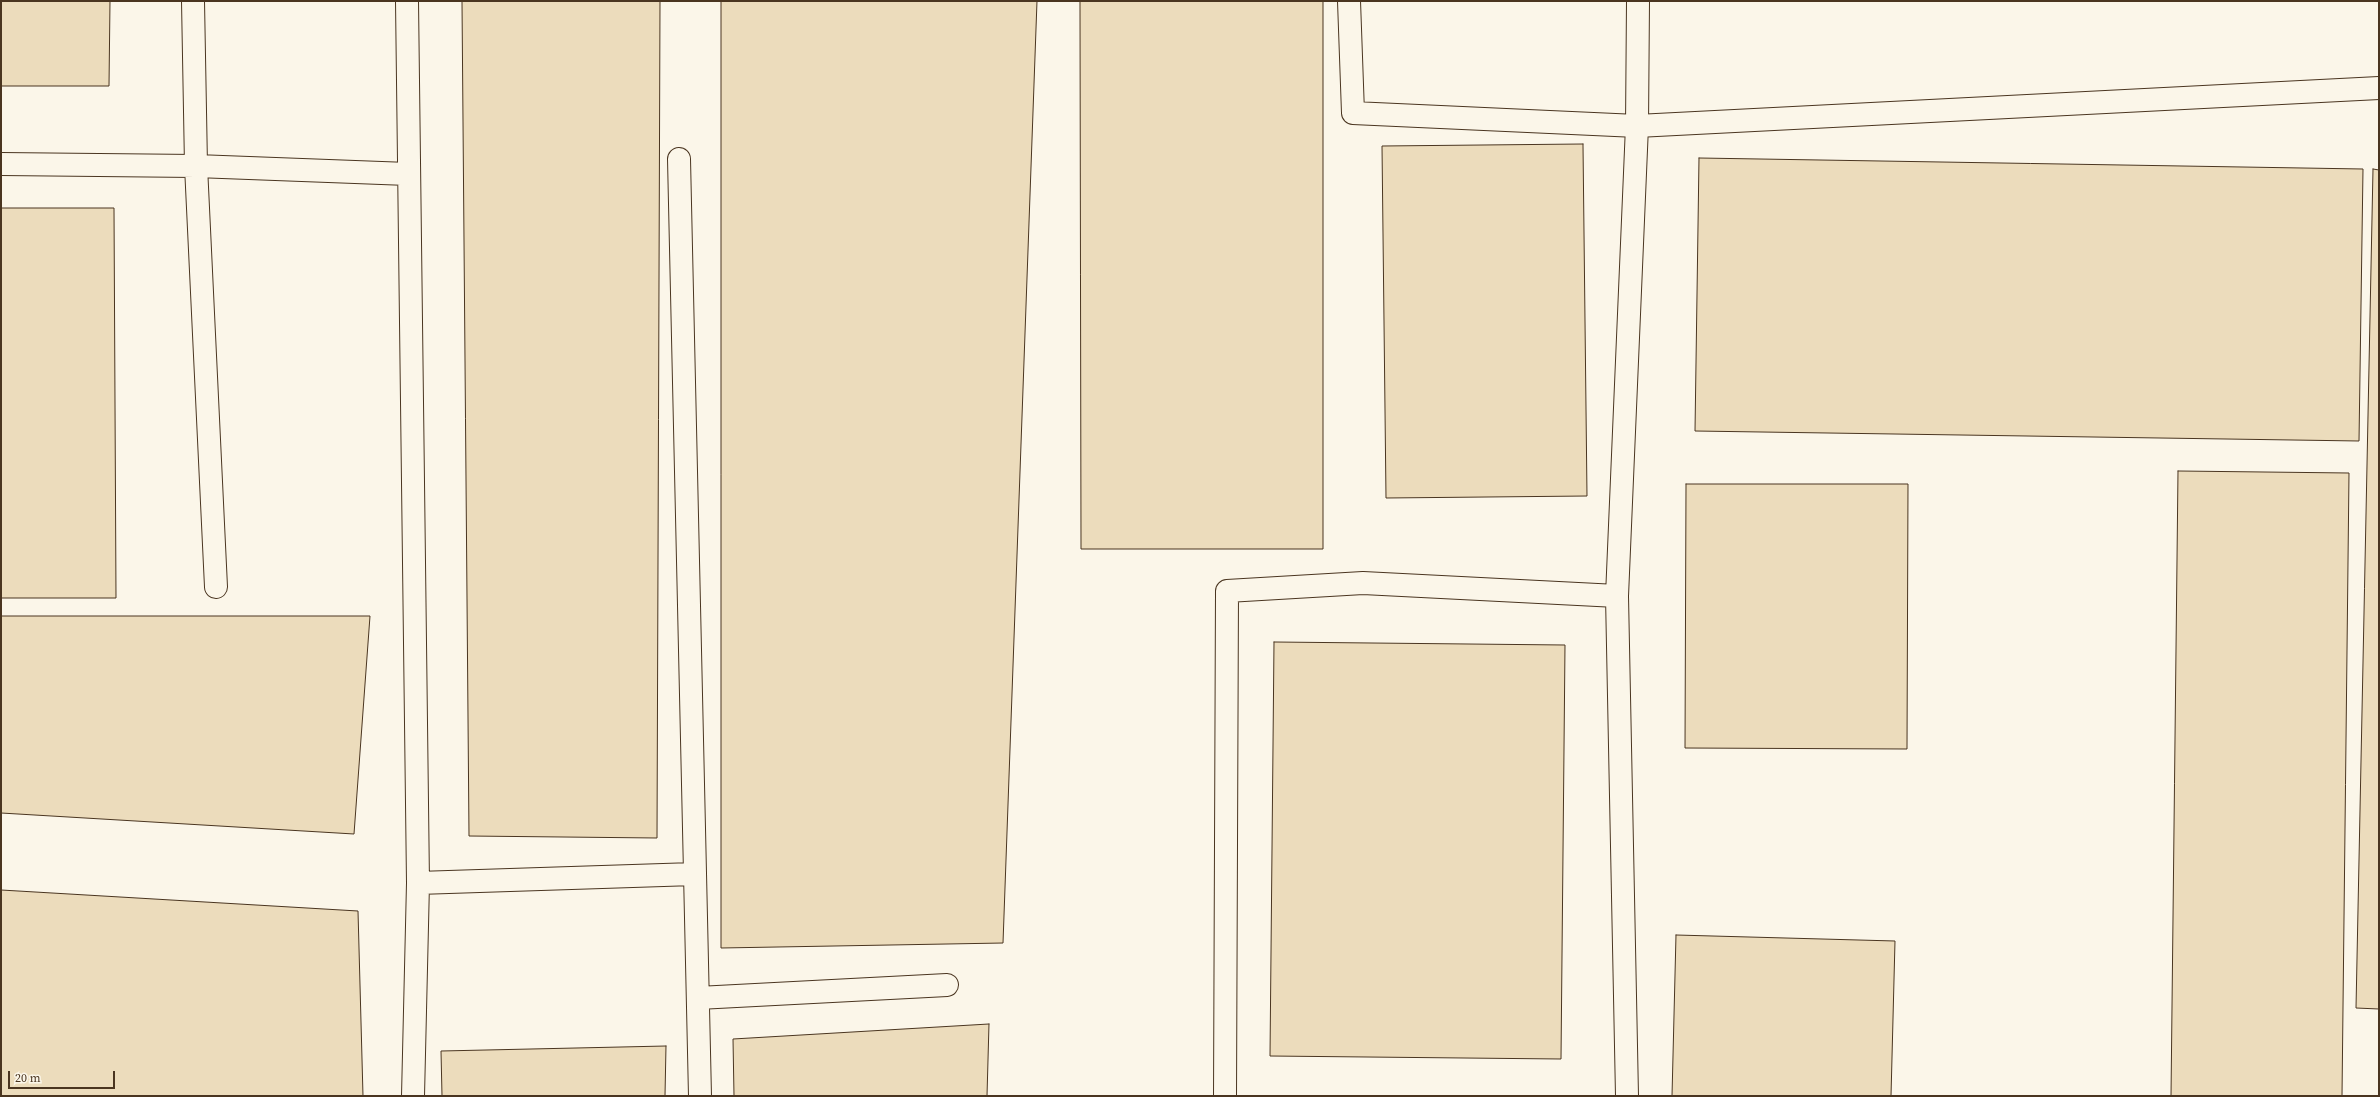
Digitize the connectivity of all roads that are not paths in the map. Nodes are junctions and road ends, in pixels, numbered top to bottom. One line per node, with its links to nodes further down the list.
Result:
1 (193, 1): 9 (street)
2 (407, 1): 10 (street)
3 (1350, 1): 6 (street)
4 (1638, 1): 6 (street)
5 (2379, 88): 6 (street)
6 (1637, 126): 12 (street)
7 (679, 159): 13 (street)
8 (1, 164): 9 (street)
9 (196, 166): 10 (street); 11 (street)
10 (408, 174): 14 (street)
11 (216, 586)
12 (1617, 596): 19 (street); 20 (street)
13 (694, 874): 14 (street); 16 (street)
14 (418, 883): 17 (street)
15 (947, 985): 16 (street)
16 (698, 998): 18 (street)
17 (413, 1096)
18 (700, 1096)
19 (1225, 1096)
20 (1627, 1096)

